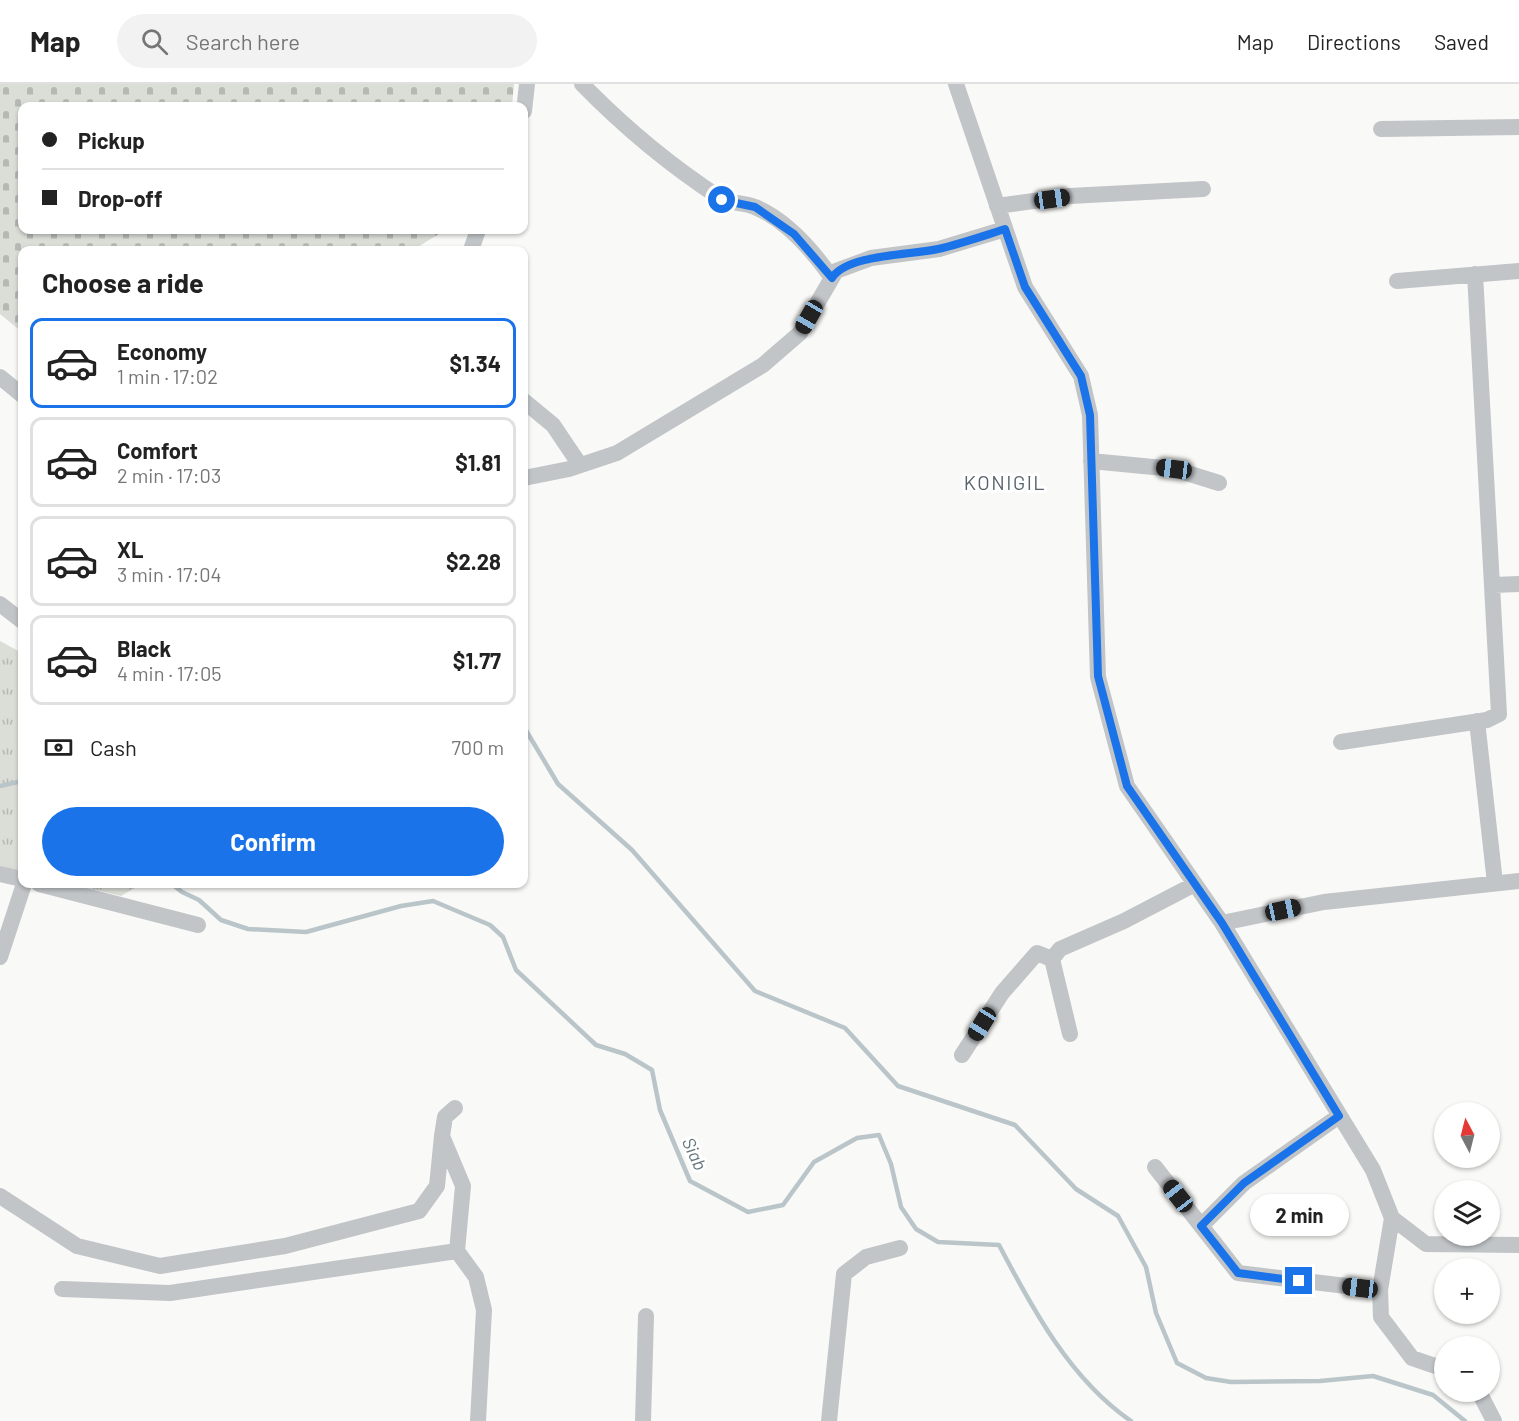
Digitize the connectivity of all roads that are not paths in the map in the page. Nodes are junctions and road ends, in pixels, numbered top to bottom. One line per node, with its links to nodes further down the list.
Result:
1 (527, 84): 4 (street)
2 (582, 84): 12 (street)
3 (956, 84): 8 (street)
4 (525, 102)
5 (1519, 127): 6 (street)
6 (1381, 129)
7 (1203, 189): 8 (street)
8 (997, 206): 9 (street)
9 (1005, 229): 12 (street); 17 (street)
10 (1519, 271): 11 (street)
11 (1475, 274): 13 (street); 22 (street)
12 (832, 278): 18 (street)
13 (1397, 281)
14 (0, 377): 15 (street)
15 (18, 392)
16 (528, 404): 18 (street)
17 (1091, 461): 20 (street); 30 (street)
18 (580, 465): 19 (street)
19 (528, 477)
20 (1219, 483)
21 (1519, 584): 22 (street)
22 (1493, 585): 25 (street)
23 (0, 603): 24 (street)
24 (18, 618)
25 (1477, 721): 26 (street); 31 (street)
26 (1341, 742)
27 (0, 874): 28 (street)
28 (18, 879)
29 (1519, 881): 31 (street)
30 (1195, 884): 34 (street); 37 (street)
31 (1495, 884): 34 (street)
32 (21, 888): 36 (street)
33 (55, 888): 35 (street)
34 (1222, 923): 41 (street)
35 (198, 925)
36 (0, 957)
37 (1052, 958): 38 (street); 39 (street)
38 (1070, 1034)
39 (962, 1055)
40 (455, 1108): 42 (street)
41 (1339, 1116): 45 (street); 46 (street)
42 (442, 1136): 44 (street); 49 (street)
43 (1155, 1167): 46 (street)
44 (0, 1196)
45 (1392, 1218): 47 (street); 51 (street)
46 (1201, 1226): 51 (street)
47 (1519, 1245)
48 (900, 1248): 57 (street)
49 (458, 1251): 50 (street); 55 (street)
50 (63, 1289)
51 (1380, 1290): 53 (street)
52 (646, 1316): 56 (street)
53 (1434, 1366)
54 (1484, 1402): 58 (street)
55 (478, 1421)
56 (643, 1421)
57 (829, 1421)
58 (1494, 1421)

